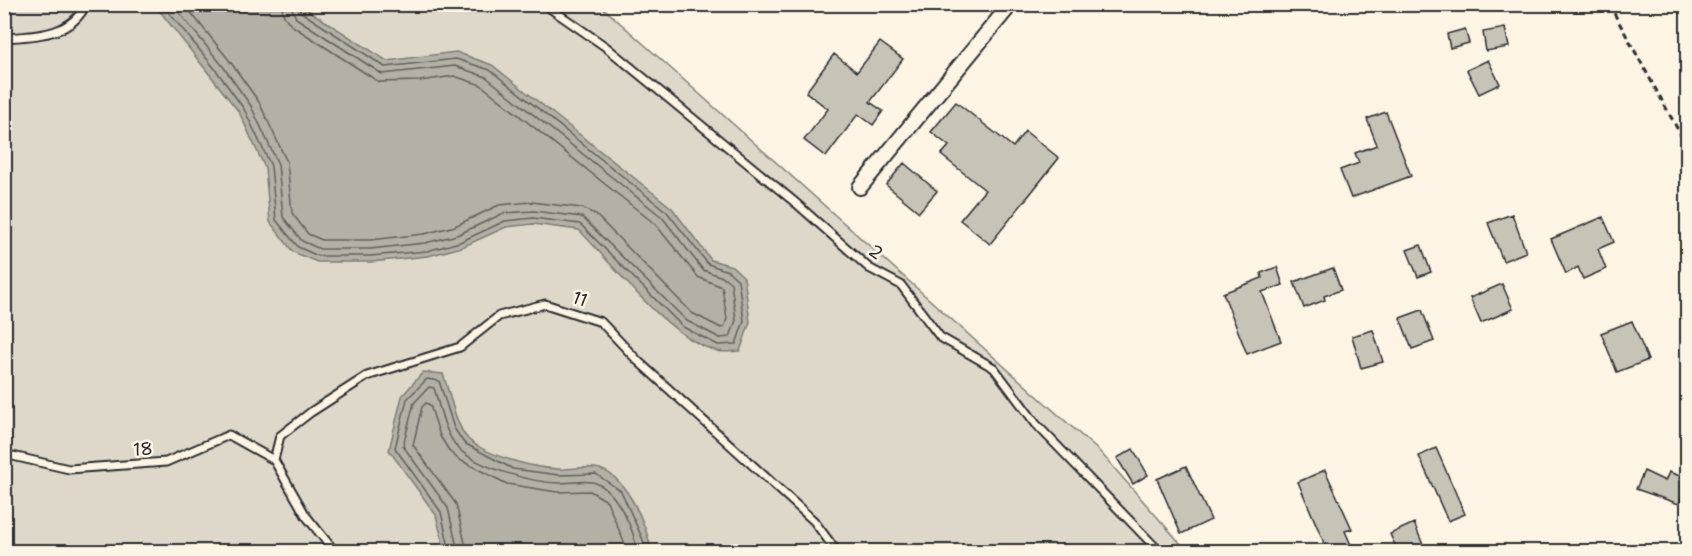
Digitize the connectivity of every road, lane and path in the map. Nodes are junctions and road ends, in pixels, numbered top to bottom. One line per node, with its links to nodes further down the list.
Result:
1 (86, 4): 5 (lane)
2 (1007, 4): 7 (street)
3 (1609, 4): 6 (path)
4 (544, 5): 12 (lane, 2)
5 (4, 38)
6 (1688, 148)
7 (860, 187)
8 (4, 454): 9 (lane, 18)
9 (274, 460): 10 (lane); 11 (lane, 11)
10 (334, 551)
11 (837, 552)
12 (1160, 552)

